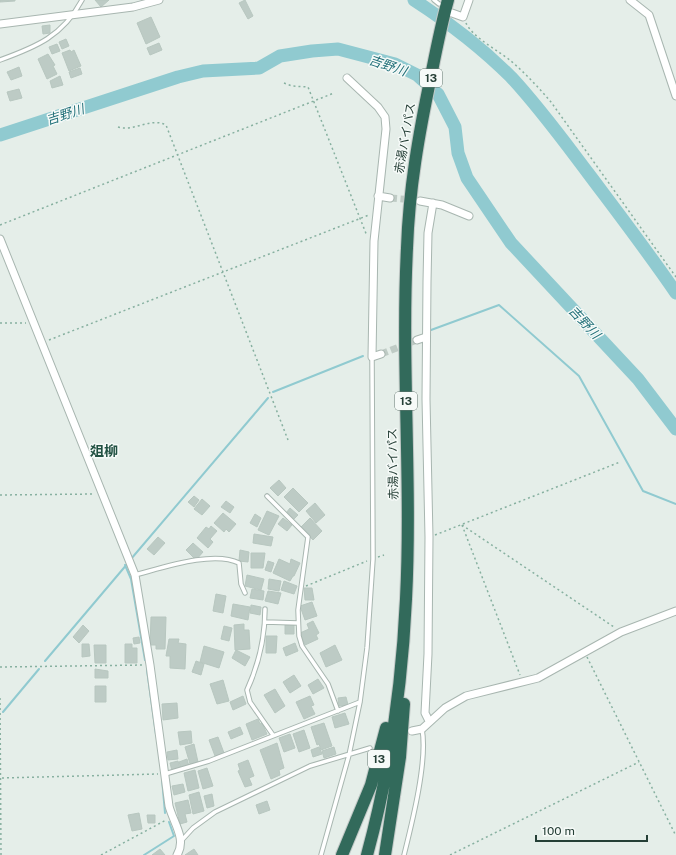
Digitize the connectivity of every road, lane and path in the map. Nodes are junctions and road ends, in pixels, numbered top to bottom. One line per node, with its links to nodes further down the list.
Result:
1 (82, 0): 7 (lane)
2 (158, 0): 7 (street)
3 (434, 0): 6 (lane)
4 (469, 0): 8 (street)
5 (630, 0): 14 (street)
6 (446, 7): 8 (street); 54 (highway, 赤湯バイパス / 13)
7 (73, 15): 9 (street); 10 (lane)
8 (463, 17): 29 (path)
9 (0, 24)
10 (0, 60)
11 (347, 78): 18 (street)
12 (284, 83): 15 (path)
13 (334, 93): 15 (path)
14 (676, 96)
15 (313, 100): 17 (path); 24 (path)
16 (118, 127): 17 (path)
17 (177, 153): 25 (path); 28 (path)
18 (378, 196): 19 (street); 22 (street)
19 (390, 198)
20 (420, 201): 21 (street)
21 (433, 203): 23 (street); 32 (street)
22 (376, 212): 24 (path); 27 (street)
23 (469, 216)
24 (359, 219): 27 (path); 28 (path)
25 (0, 224)
26 (0, 239): 31 (street)
27 (374, 241): 36 (street)
28 (223, 272): 34 (path); 37 (path)
29 (676, 277)
30 (0, 323): 31 (path)
31 (34, 323): 34 (street)
32 (426, 337): 33 (street); 43 (street)
33 (417, 340)
34 (41, 343): 39 (street)
35 (381, 354): 36 (street)
36 (372, 357): 44 (lane)
37 (288, 440)
38 (620, 462): 42 (path)
39 (103, 493): 40 (path); 45 (street)
40 (0, 495)
41 (267, 496): 46 (lane)
42 (462, 525): 43 (path); 52 (path); 57 (path)
43 (429, 537): 61 (street)
44 (373, 559): 46 (path); 59 (lane)
45 (135, 575): 47 (lane); 55 (street)
46 (301, 588): 51 (lane)
47 (245, 593)
48 (265, 609): 50 (lane)
49 (676, 611): 52 (street)
50 (265, 622): 51 (lane); 64 (lane)
51 (298, 623): 60 (lane)
52 (621, 632): 53 (street)
53 (585, 652): 57 (street); 67 (path)
54 (402, 659): 77 (highway, 13); 78 (highway, 赤湯バイパス / 13); 79 (highway, 13)
55 (150, 665): 56 (path); 68 (street)
56 (0, 667)
57 (522, 682): 61 (street)
58 (0, 698): 69 (path)
59 (360, 702): 60 (lane); 66 (lane)
60 (338, 711): 64 (lane)
61 (429, 721): 62 (street)
62 (422, 729): 63 (street); 80 (lane)
63 (412, 731)
64 (273, 735): 68 (lane)
65 (370, 748): 66 (lane)
66 (349, 755): 72 (lane); 76 (lane)
67 (639, 762): 71 (path); 81 (path)
68 (165, 774): 69 (path); 70 (street)
69 (2, 778): 73 (path)
70 (172, 817): 72 (street); 74 (path)
71 (676, 836)
72 (182, 840): 75 (street)
73 (1, 855)
74 (101, 855)
75 (177, 855)
76 (321, 855)
77 (342, 855)
78 (367, 855)
79 (384, 855)
80 (404, 855)
81 (450, 855)

